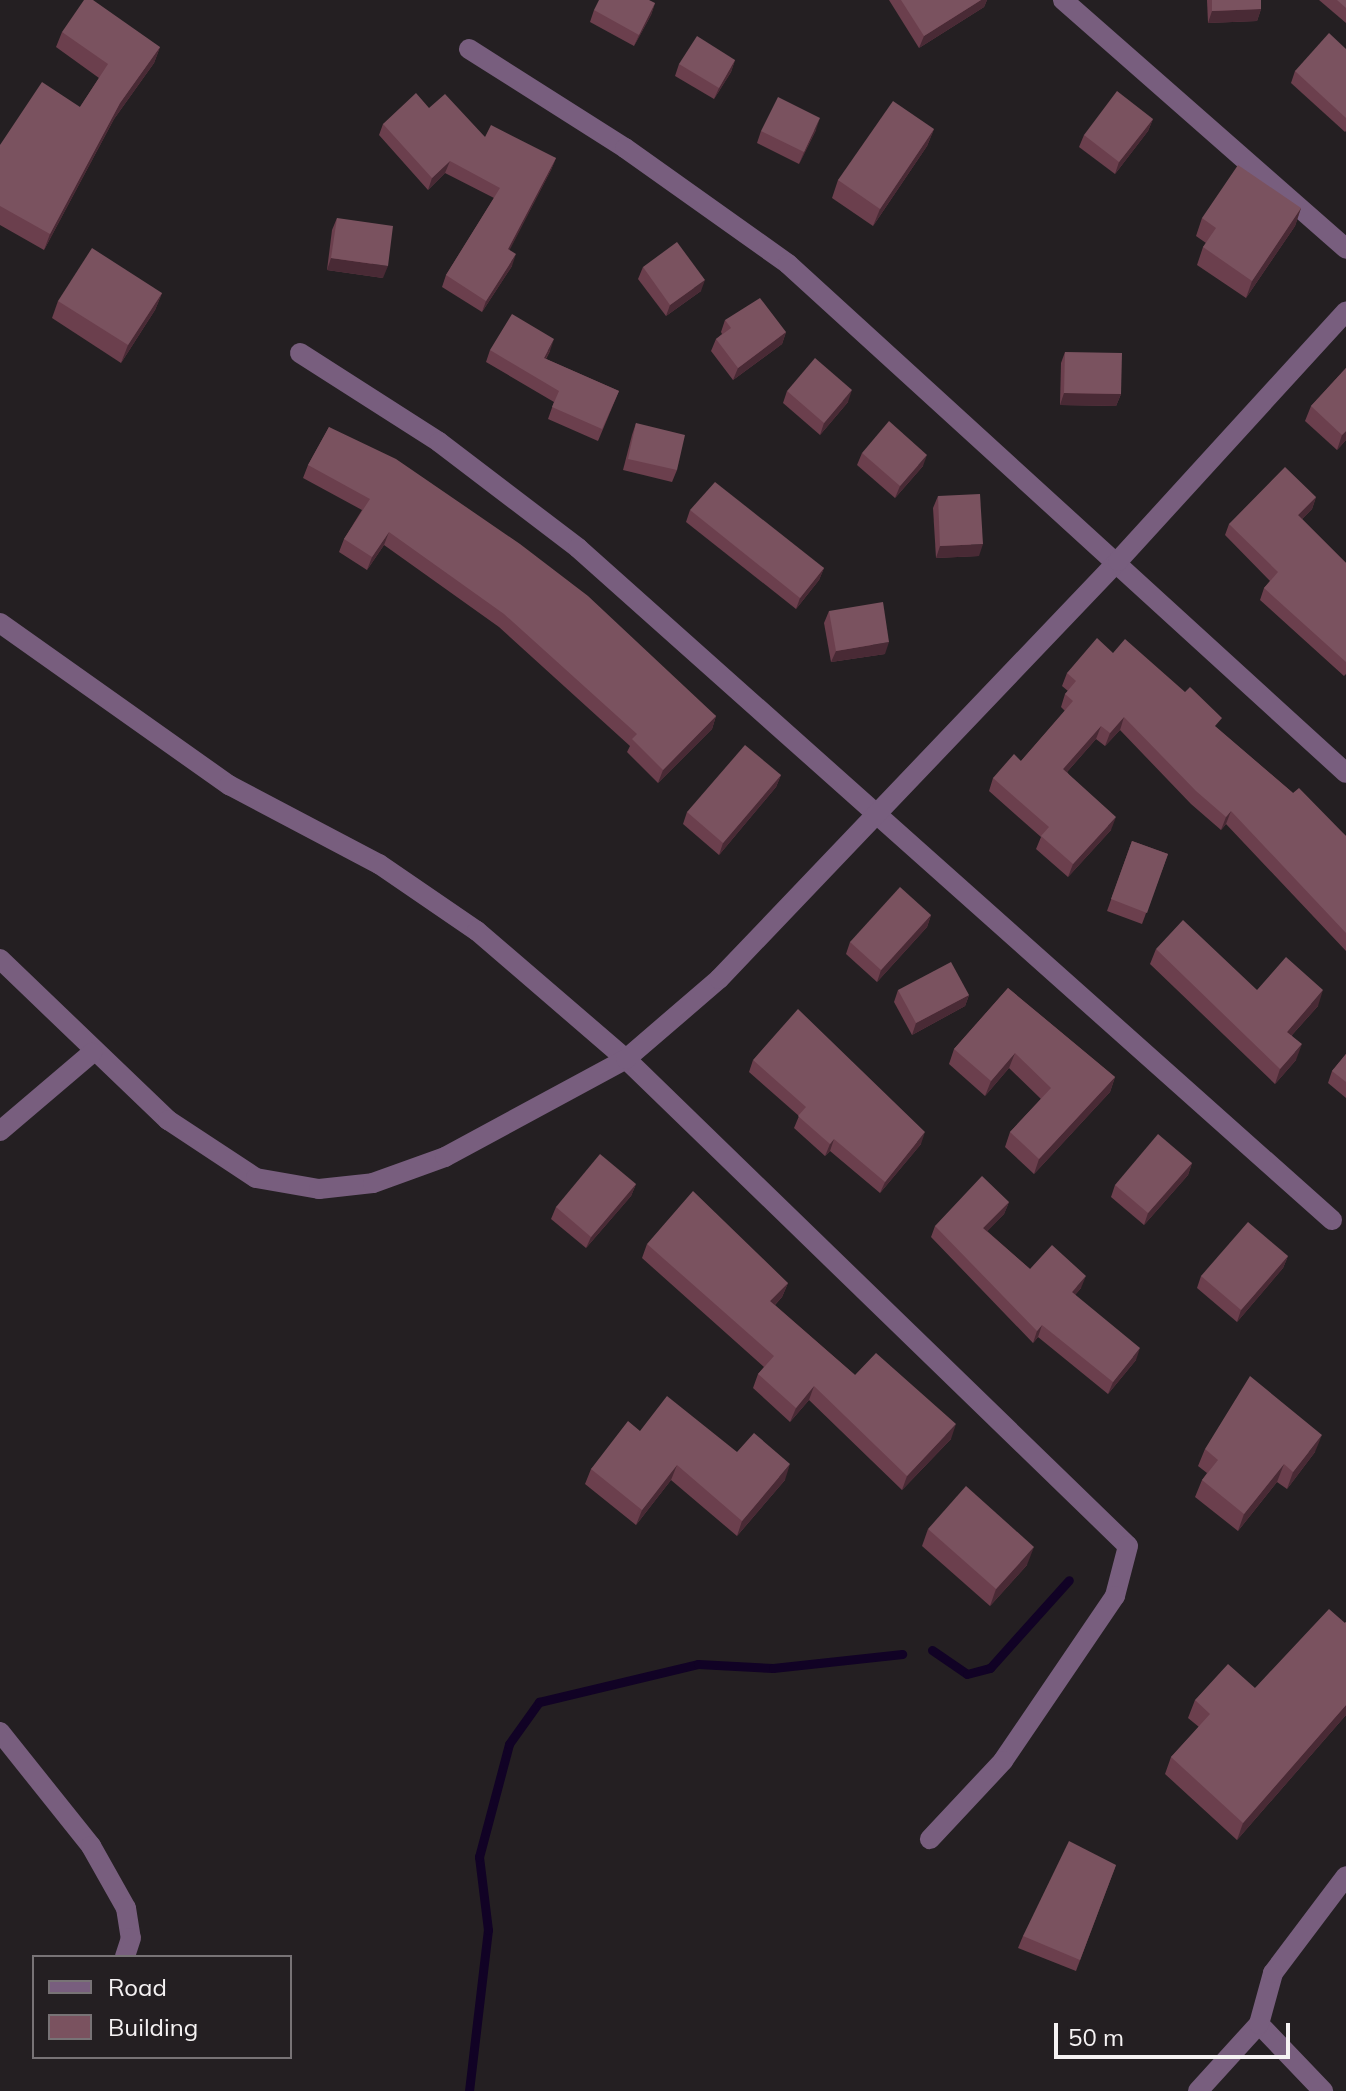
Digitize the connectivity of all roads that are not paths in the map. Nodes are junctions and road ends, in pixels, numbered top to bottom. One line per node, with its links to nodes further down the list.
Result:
1 (1063, 0): 3 (street)
2 (469, 49): 6 (street)
3 (1346, 249)
4 (1346, 311): 6 (street)
5 (300, 353): 9 (street)
6 (1118, 561): 8 (street); 9 (street)
7 (0, 623): 12 (street)
8 (1346, 773)
9 (871, 815): 12 (street); 14 (street)
10 (0, 959): 11 (street)
11 (92, 1053): 12 (street); 13 (street)
12 (626, 1059): 16 (street)
13 (0, 1131)
14 (1332, 1220)
15 (0, 1732): 18 (street)
16 (930, 1839)
17 (1346, 1876): 19 (street)
18 (126, 1955)
19 (1259, 2024): 20 (street); 21 (street)
20 (1198, 2091)
21 (1323, 2091)

